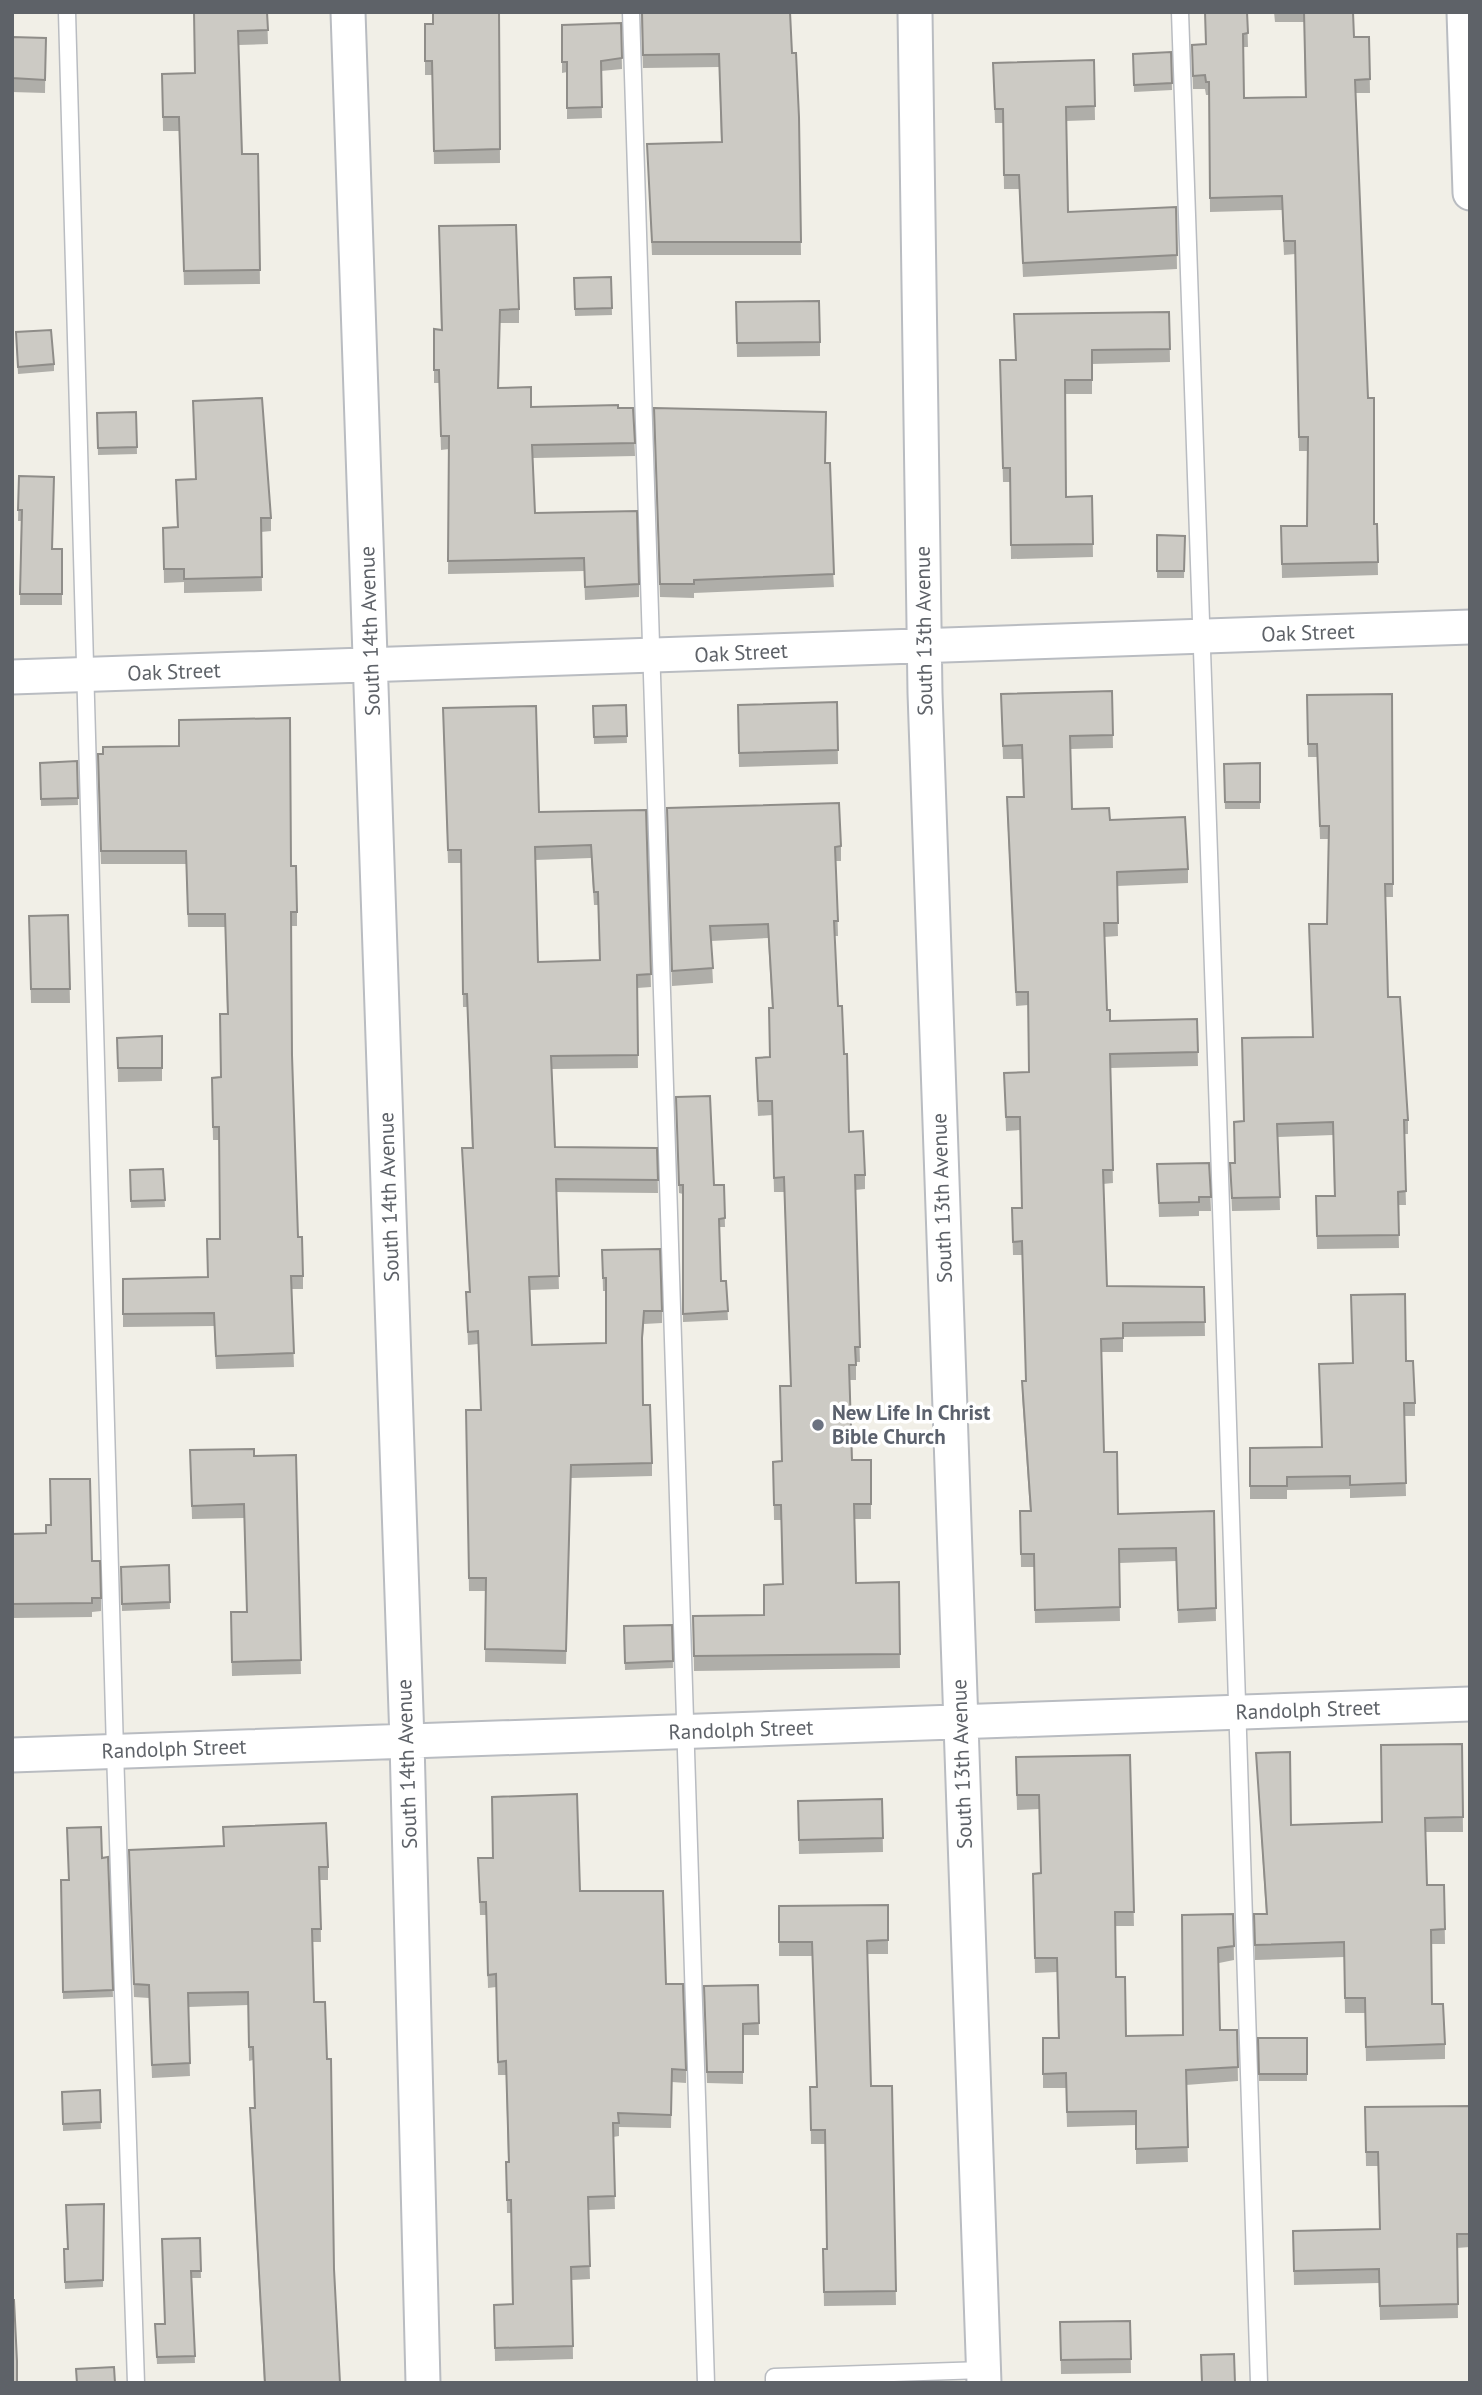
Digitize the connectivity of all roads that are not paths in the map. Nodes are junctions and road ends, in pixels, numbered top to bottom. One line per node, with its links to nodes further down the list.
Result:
1 (67, 12): 13 (lane)
2 (348, 12): 12 (street, South 14th Avenue)
3 (631, 12): 11 (lane)
4 (915, 12): 10 (street, South 13th Avenue)
5 (1180, 12): 9 (lane)
6 (1464, 12): 7 (street)
7 (1470, 193)
8 (1470, 627): 9 (street, Oak Street)
9 (1203, 636): 10 (street, Oak Street); 16 (lane)
10 (924, 645): 11 (street, Oak Street); 17 (street, South 13th Avenue)
11 (652, 657): 12 (street, Oak Street); 18 (lane)
12 (372, 665): 13 (street, Oak Street); 19 (street, South 14th Avenue)
13 (87, 674): 14 (street, Oak Street); 20 (lane)
14 (12, 677)
15 (1470, 1704): 16 (street, Randolph Street)
16 (1235, 1712): 17 (street, Randolph Street); 27 (lane)
17 (961, 1721): 18 (street, Randolph Street); 22 (street, South 13th Avenue)
18 (685, 1732): 19 (street, Randolph Street); 25 (lane)
19 (407, 1741): 20 (street, Randolph Street); 24 (street, South 14th Avenue)
20 (115, 1751): 21 (street, Randolph Street); 23 (lane)
21 (12, 1755)
22 (983, 2376): 26 (lane)
23 (136, 2383)
24 (423, 2383)
25 (706, 2383)
26 (774, 2383)
27 (1259, 2383)

